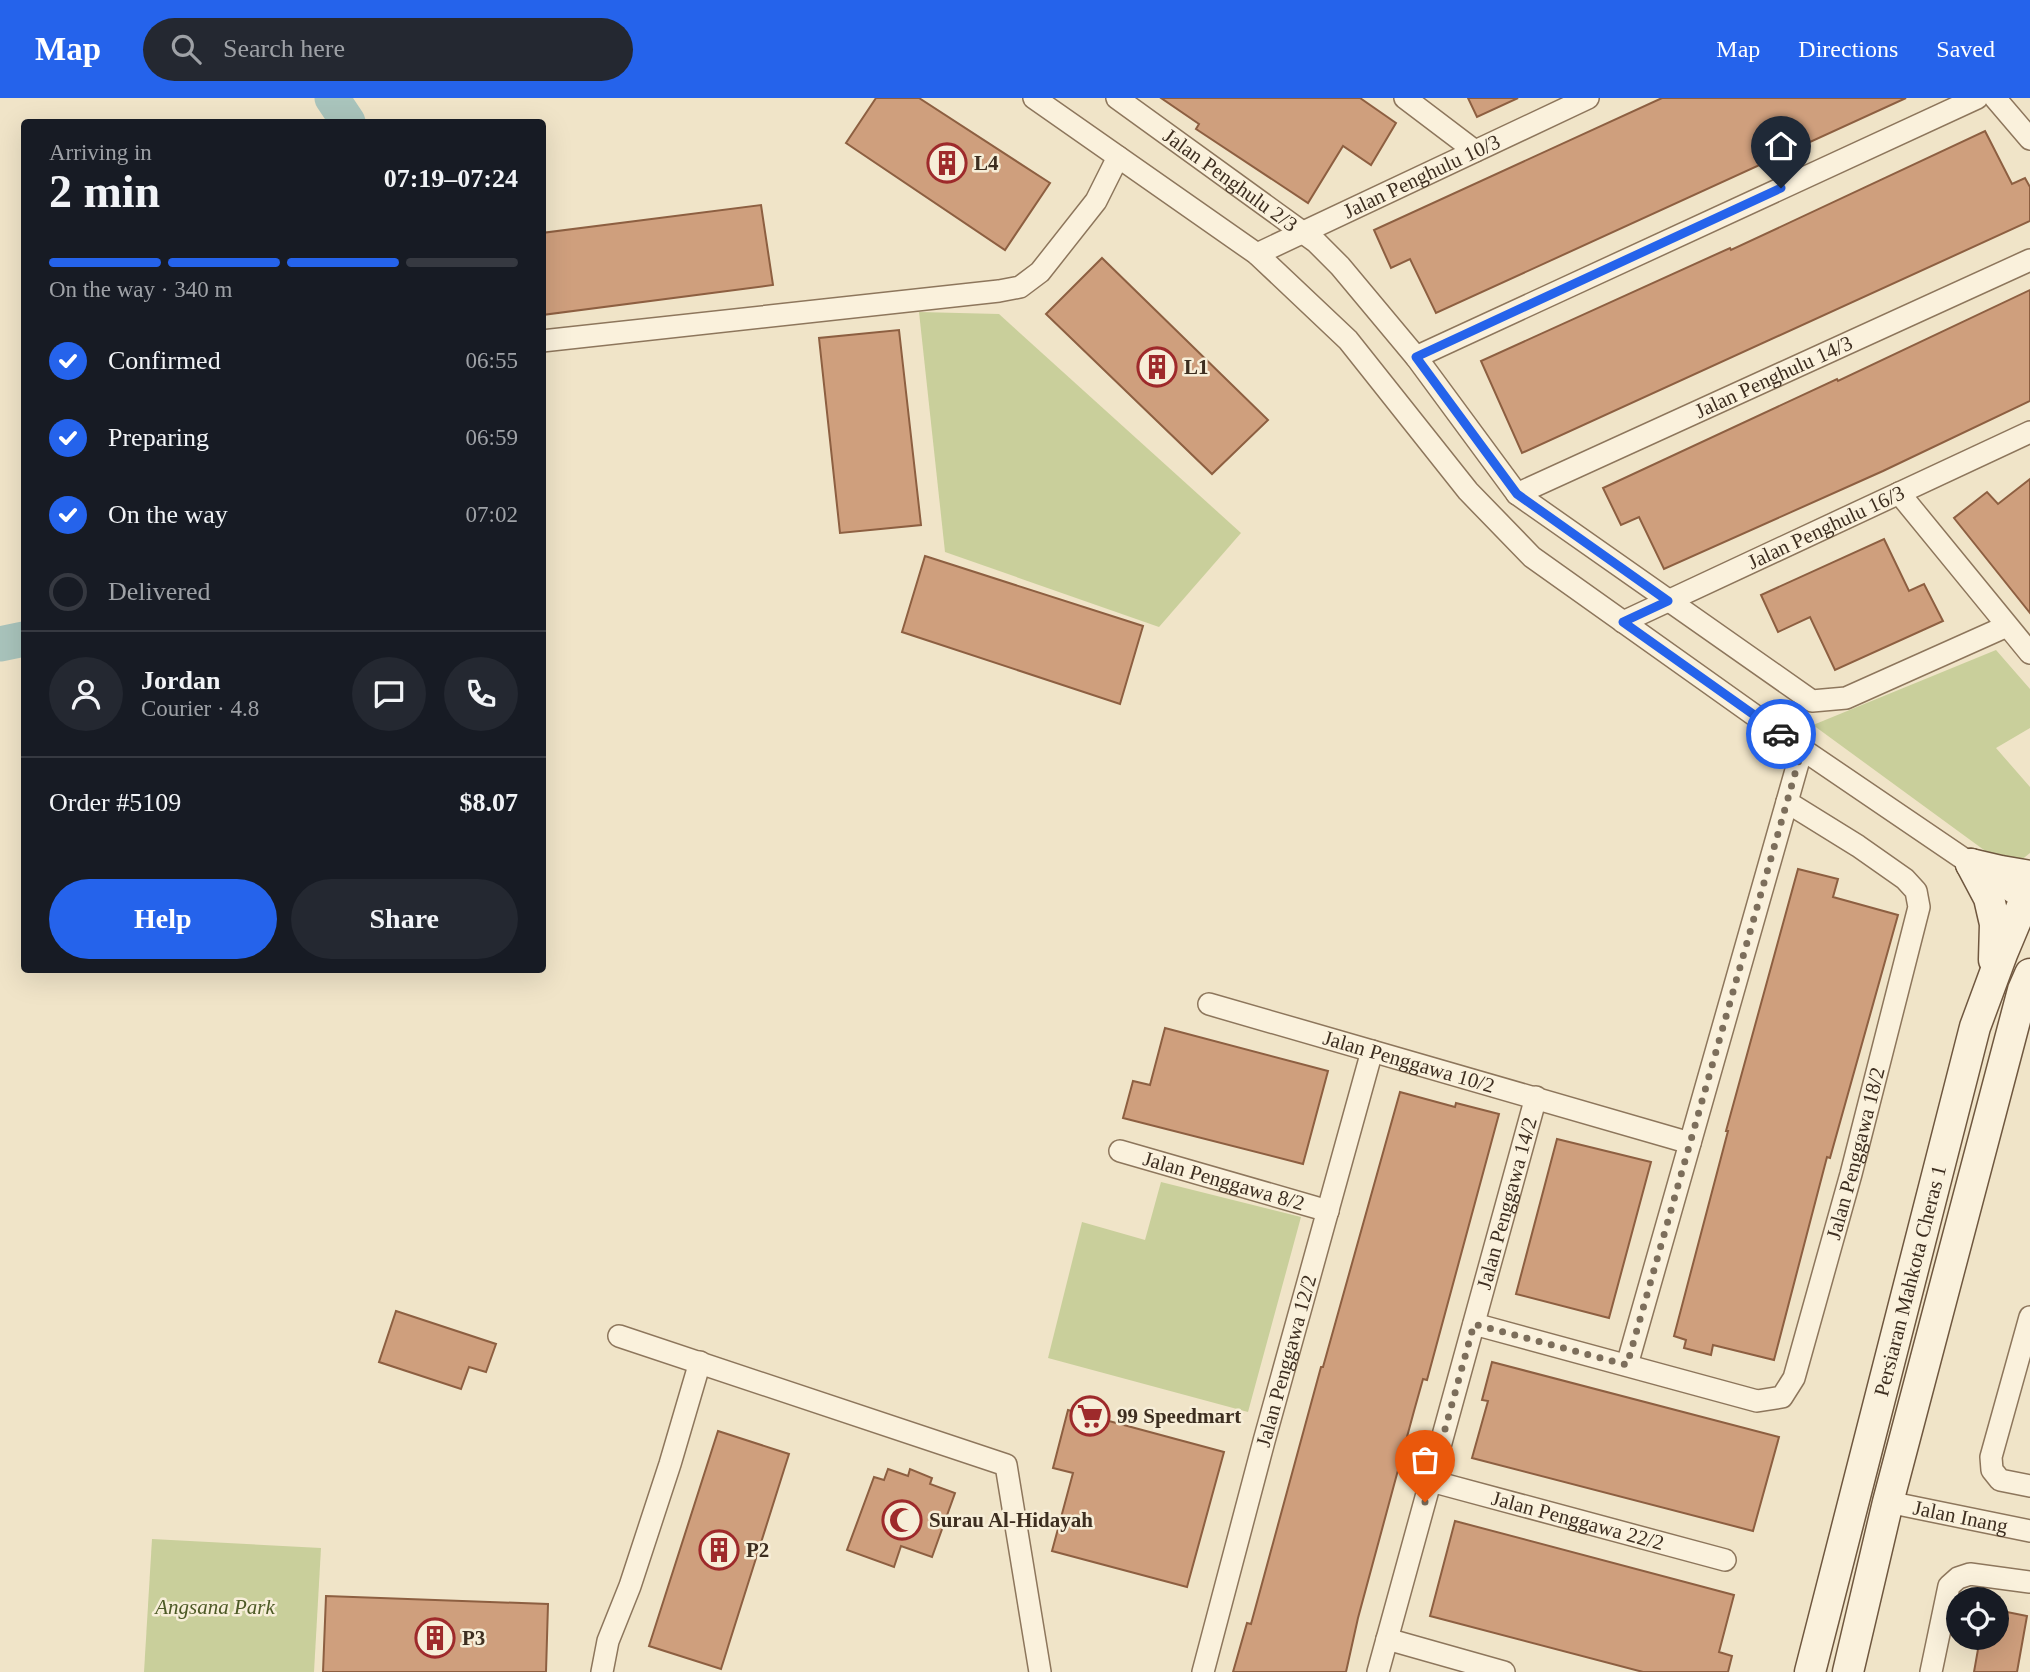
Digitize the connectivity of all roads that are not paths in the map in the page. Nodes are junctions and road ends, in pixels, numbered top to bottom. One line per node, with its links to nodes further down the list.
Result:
1 (1034, 98): 9 (street)
2 (1117, 98): 10 (street, Jalan Penghulu 2/3)
3 (1405, 98): 8 (street)
4 (1588, 98): 8 (street, Jalan Penghulu 10/3)
5 (1977, 98): 14 (street)
6 (1995, 98): 7 (street)
7 (2030, 139)
8 (1469, 146): 10 (street, Jalan Penghulu 10/3)
9 (1118, 157): 11 (street); 13 (street)
10 (1304, 232): 11 (street, Jalan Penghulu 10/3); 14 (street, Jalan Penghulu 2/3)
11 (1257, 254): 19 (street)
12 (2030, 260): 17 (street, Jalan Penghulu 14/3)
13 (546, 341)
14 (1416, 357): 17 (street, Jalan Penghulu 2/3)
15 (2030, 432): 16 (street, Jalan Penghulu 16/3)
16 (1899, 493): 18 (street, Jalan Penghulu 16/3); 20 (street)
17 (1517, 494): 18 (street, Jalan Penghulu 2/3)
18 (1668, 601): 19 (street, Jalan Penghulu 16/3); 20 (street, Jalan Penghulu 2/3)
19 (1623, 622): 22 (street)
20 (2007, 626): 21 (street)
21 (2030, 653)
22 (1802, 749): 23 (street); 24 (street)
23 (1787, 802): 31 (street); 38 (street, Jalan Penggawa 18/2)
24 (1971, 864): 25 (main road); 27 (main road)
25 (2029, 893): 27 (main road, Persiaran Mahkota Cheras 1)
26 (2030, 974): 41 (main road, Persiaran Mahkota Cheras 1)
27 (1994, 975): 51 (main road, Persiaran Mahkota Cheras 1)
28 (1209, 1004): 29 (street, Jalan Penggawa 10/2)
29 (1372, 1051): 30 (street, Jalan Penggawa 10/2); 33 (street, Jalan Penggawa 12/2)
30 (1536, 1097): 31 (street, Jalan Penggawa 10/2); 35 (street, Jalan Penggawa 14/2)
31 (1690, 1143): 38 (street)
32 (1120, 1151): 33 (street, Jalan Penggawa 8/2)
33 (1328, 1211): 48 (street, Jalan Penggawa 12/2)
34 (2030, 1318): 40 (street)
35 (1474, 1324): 38 (street); 39 (street, Jalan Penggawa 14/2)
36 (619, 1336): 37 (street)
37 (700, 1362): 46 (street); 47 (street)
38 (1627, 1365)
39 (1431, 1481): 43 (street, Jalan Penggawa 22/2); 45 (street, Jalan Penggawa 14/2)
40 (2030, 1486)
41 (1888, 1502): 42 (street, Jalan Inang); 52 (main road, Persiaran Mahkota Cheras 1)
42 (2030, 1531)
43 (1726, 1560)
44 (2030, 1582): 53 (street)
45 (1387, 1639): 49 (street, Jalan Penggawa 14/2); 50 (street)
46 (603, 1672)
47 (1041, 1672)
48 (1203, 1672)
49 (1378, 1672)
50 (1504, 1672)
51 (1810, 1672)
52 (1848, 1672)
53 (1931, 1672)

